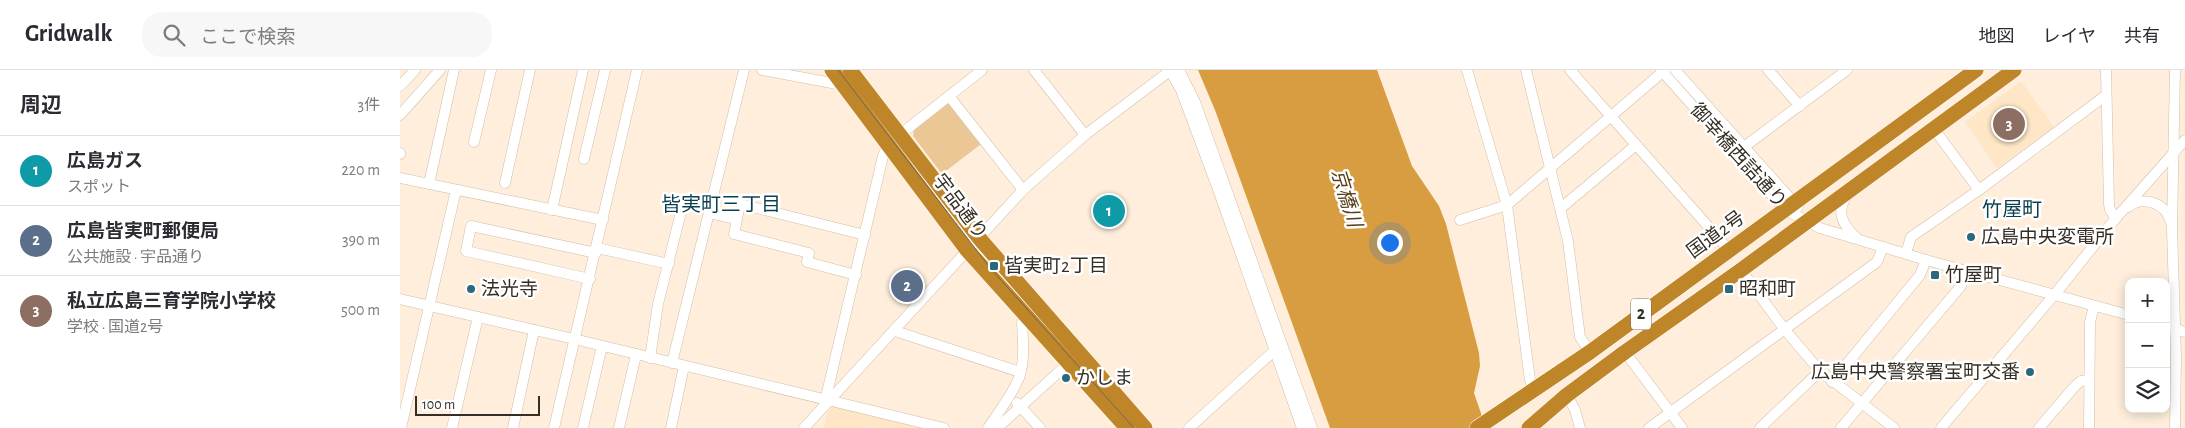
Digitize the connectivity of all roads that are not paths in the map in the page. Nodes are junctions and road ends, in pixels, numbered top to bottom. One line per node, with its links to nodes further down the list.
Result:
1 (415, 70): 26 (street)
2 (440, 70): 30 (street)
3 (454, 70): 44 (street)
4 (491, 70): 36 (street)
5 (530, 70): 43 (street)
6 (583, 70): 53 (street)
7 (604, 70): 40 (street)
8 (637, 70): 57 (street)
9 (744, 70): 54 (street)
10 (762, 70): 25 (street)
11 (982, 70): 27 (street)
12 (1034, 70): 33 (street)
13 (1174, 70): 33 (street); 89 (street); 127 (street)
14 (1467, 70): 49 (street)
15 (1526, 70): 41 (street)
16 (1570, 70): 31 (street)
17 (1675, 70): 38 (street, 御幸橋西詰通り)
18 (1768, 70): 29 (street)
19 (1847, 70): 29 (street)
20 (1976, 70): 50 (highway, 国道2号 / 2)
21 (2014, 70): 32 (highway, 2)
22 (2106, 70): 28 (street)
23 (2175, 70): 39 (street)
24 (1663, 71): 31 (street); 50 (street, 御幸橋西詰通り)
25 (841, 74): 34 (highway, 宇品通り)
26 (400, 86)
27 (949, 96): 34 (street); 47 (street)
28 (2105, 96): 48 (street); 55 (street)
29 (1800, 106): 38 (street)
30 (400, 115)
31 (1612, 116): 37 (street); 41 (street)
32 (1934, 129): 45 (highway, 2); 48 (street)
33 (1085, 135): 47 (street)
34 (894, 140): 61 (street); 62 (highway, 宇品通り); 65 (highway, 宇品通り)
35 (2185, 140): 39 (street)
36 (474, 142)
37 (1636, 145): 52 (street); 66 (street)
38 (1744, 147): 50 (street, 御幸橋西詰通り)
39 (2173, 152): 55 (street); 60 (street)
40 (584, 159)
41 (1550, 167): 49 (street); 52 (street)
42 (400, 178): 44 (street)
43 (506, 183)
44 (429, 184): 46 (street)
45 (1854, 187): 59 (highway, 2); 63 (street)
46 (456, 190): 53 (street); 77 (street)
47 (1023, 190): 62 (street)
48 (1979, 190): 68 (street)
49 (1507, 205): 58 (street); 101 (street)
50 (1789, 205): 59 (street, 御幸橋西詰通り); 66 (highway, 国道2号 / 2)
51 (682, 208): 70 (street)
52 (1561, 208): 90 (street)
53 (552, 210): 57 (street)
54 (709, 213): 56 (street); 95 (street)
55 (2120, 214): 60 (street); 75 (street)
56 (737, 219): 61 (street); 73 (street)
57 (603, 220): 67 (street)
58 (1460, 220)
59 (1807, 220): 63 (street, 御幸橋西詰通り); 71 (highway, 2)
60 (2172, 229): 82 (street)
61 (865, 235): 73 (street)
62 (979, 238): 65 (street); 94 (highway, 宇品通り)
63 (1860, 239): 64 (street, 御幸橋西詰通り)
64 (1882, 247): 68 (street, 御幸橋西詰通り); 85 (street)
65 (967, 250): 81 (highway, 宇品通り); 83 (street)
66 (1729, 250): 90 (highway, 国道2号 / 2)
67 (596, 251): 70 (street); 74 (street); 74 (street)
68 (1906, 253): 69 (street, 御幸橋西詰通り)
69 (1926, 260): 72 (street, 御幸橋西詰通り); 100 (street)
70 (668, 264): 93 (street)
71 (1741, 270): 85 (street); 91 (highway, 2)
72 (1966, 270): 75 (street, 御幸橋西詰通り); 105 (street)
73 (856, 275): 104 (street)
74 (590, 279): 87 (street)
75 (2055, 294): 78 (street, 御幸橋西詰通り); 135 (street)
76 (400, 299): 77 (street)
77 (430, 306): 80 (street); 111 (street)
78 (2094, 306): 79 (street, 御幸橋西詰通り); 99 (street)
79 (2125, 314)
80 (478, 317): 84 (street); 112 (street)
81 (1028, 317): 94 (highway, 宇品通り); 98 (street)
82 (2170, 326): 86 (street); 110 (street)
83 (895, 329): 98 (street); 104 (street)
84 (534, 330): 87 (street); 113 (street)
85 (1785, 330): 97 (street); 107 (street)
86 (2185, 332)
87 (574, 339): 88 (street); 114 (street)
88 (602, 346): 92 (street); 115 (street)
89 (1275, 350): 125 (street); 126 (street)
90 (1590, 352): 101 (highway, 国道2号 / 2)
91 (1625, 352): 103 (highway, 2); 107 (street)
92 (636, 355): 93 (street); 116 (street)
93 (650, 358): 95 (street)
94 (1074, 358): 106 (street); 123 (highway, 宇品通り); 124 (highway, 宇品通り)
95 (672, 363): 96 (street)
96 (684, 366): 104 (street); 117 (street)
97 (1820, 371): 100 (street); 132 (street)
98 (1020, 372): 102 (street)
99 (2089, 380): 136 (street); 137 (street)
100 (1832, 382): 105 (street)
101 (1534, 390): 109 (highway, 国道2号 / 2)
102 (1010, 395): 106 (street); 120 (street)
103 (1567, 395): 128 (highway, 2); 129 (street)
104 (828, 400): 108 (street); 119 (street)
105 (1862, 404): 133 (street); 134 (street)
106 (1020, 406): 121 (street); 122 (street)
107 (1671, 413): 130 (street); 131 (street)
108 (814, 423): 118 (street)
109 (1481, 425)
110 (2175, 426)
111 (401, 428)
112 (452, 428)
113 (513, 428)
114 (554, 428)
115 (583, 428)
116 (619, 428)
117 (671, 428)
118 (804, 428)
119 (944, 428)
120 (988, 428)
121 (997, 428)
122 (1040, 428)
123 (1127, 428)
124 (1145, 428)
125 (1189, 428)
126 (1302, 428)
127 (1312, 428)
128 (1529, 428)
129 (1580, 428)
130 (1649, 428)
131 (1682, 428)
132 (1760, 428)
133 (1842, 428)
134 (1894, 428)
135 (1940, 428)
136 (2039, 428)
137 (2089, 428)

